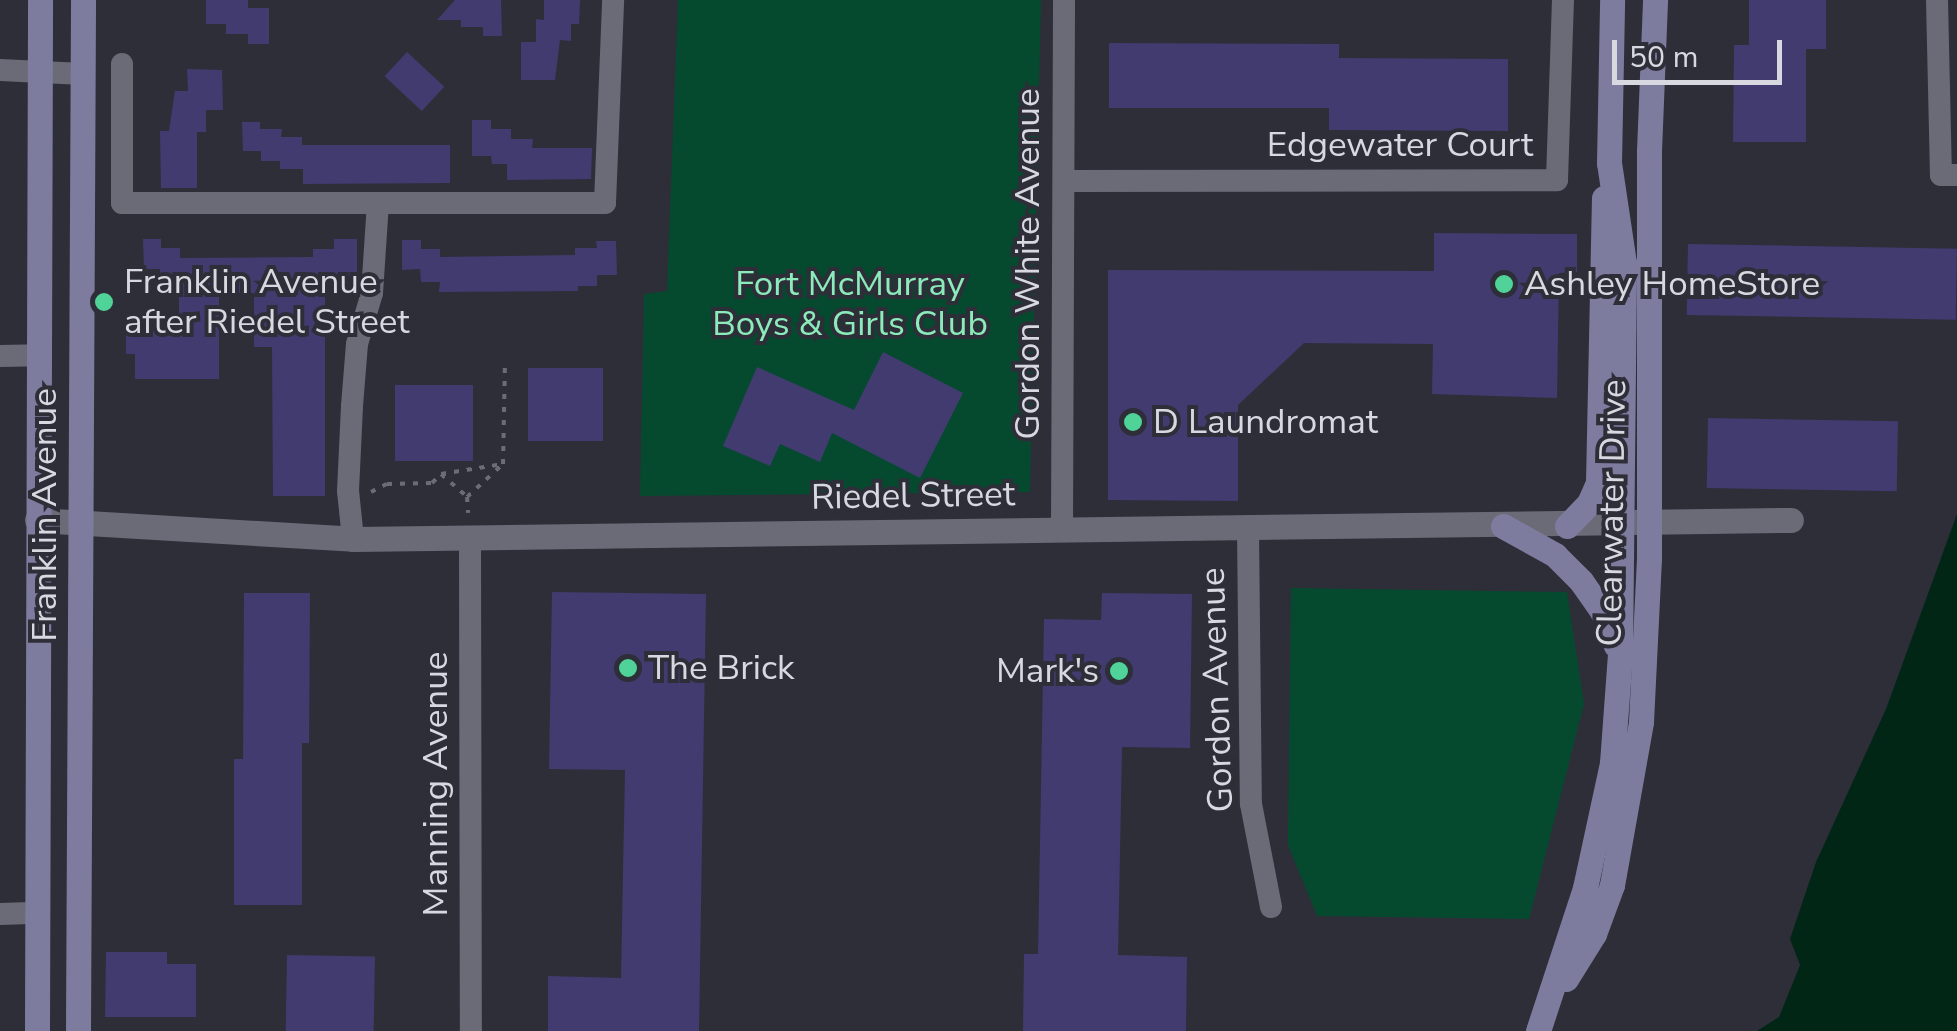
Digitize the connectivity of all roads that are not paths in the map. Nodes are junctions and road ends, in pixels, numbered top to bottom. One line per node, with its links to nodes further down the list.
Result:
1 (40, 0): 11 (main road, Franklin Avenue)
2 (83, 0): 12 (main road, Franklin Avenue)
3 (612, 0): 16 (street)
4 (1064, 0): 15 (street, Gordon White Avenue)
5 (1563, 0): 15 (street, Edgewater Court)
6 (1612, 0): 13 (main road, Clearwater Drive)
7 (1655, 0): 22 (main road, Clearwater Drive)
8 (1937, 0): 14 (street)
9 (122, 64): 16 (street)
10 (0, 70): 11 (street)
11 (39, 72): 12 (street); 18 (main road, Franklin Avenue)
12 (83, 74): 21 (main road, Franklin Avenue)
13 (1609, 163): 22 (main road, Clearwater Drive); 24 (main road)
14 (1957, 175)
15 (1064, 181): 25 (street, Gordon White Avenue)
16 (378, 203): 28 (street)
17 (0, 356): 18 (street)
18 (38, 356): 19 (main road, Franklin Avenue)
19 (37, 520): 21 (street, Riedel Street); 31 (main road, Franklin Avenue)
20 (1791, 520): 22 (street, Riedel Street)
21 (79, 522): 28 (street, Riedel Street); 35 (main road, Franklin Avenue)
22 (1637, 525): 24 (street, Riedel Street); 29 (main road, Clearwater Drive); 33 (main road, Clearwater Drive)
23 (1503, 526): 24 (street, Riedel Street); 26 (street, Riedel Street); 29 (main road)
24 (1566, 526)
25 (1062, 528): 26 (street, Riedel Street); 27 (street, Riedel Street)
26 (1248, 529): 30 (street, Gordon Avenue)
27 (470, 537): 28 (street, Riedel Street); 36 (street, Manning Avenue)
28 (353, 539)
29 (1620, 655): 33 (main road, Clearwater Drive)
30 (1271, 907)
31 (38, 913): 32 (street); 34 (main road, Franklin Avenue)
32 (0, 914)
33 (1542, 1019)
34 (37, 1031)
35 (78, 1031)
36 (472, 1031)

